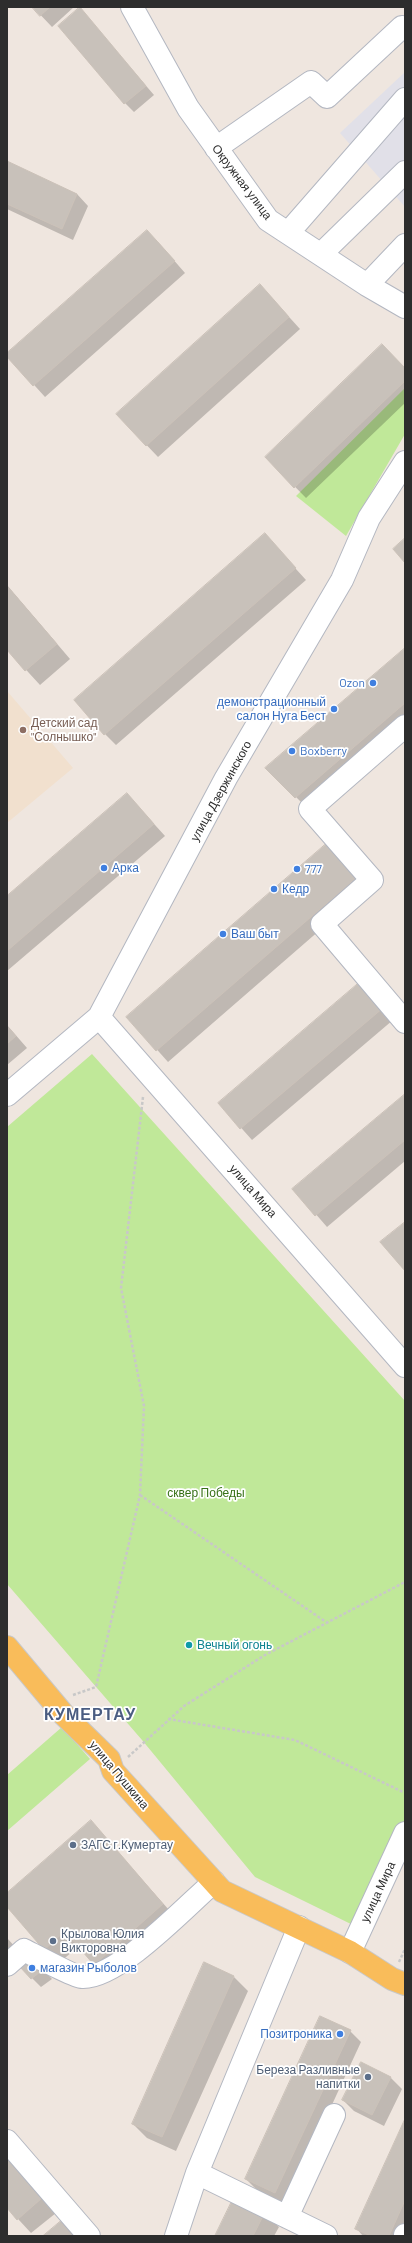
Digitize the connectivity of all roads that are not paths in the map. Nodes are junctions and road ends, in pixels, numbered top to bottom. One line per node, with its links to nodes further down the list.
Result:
1 (132, 7): 4 (street, Окружная улица)
2 (402, 28): 4 (street)
3 (405, 99): 6 (street)
4 (216, 148): 6 (street, Окружная улица)
5 (405, 172): 8 (street)
6 (288, 233): 8 (street, Окружная улица)
7 (405, 245): 9 (street)
8 (321, 254): 9 (street, Окружная улица)
9 (367, 285): 10 (street, Окружная улица)
10 (405, 306)
11 (405, 462): 13 (street, улица Дзержинского)
12 (405, 726): 14 (street)
13 (99, 1018): 15 (street, улица Дзержинского); 16 (street, улица Мира)
14 (405, 1022)
15 (7, 1095)
16 (405, 1366)
17 (7, 1647): 19 (main road, улица Пушкина)
18 (405, 1833): 21 (street, улица Мира)
19 (214, 1882): 20 (main road, улица Пушкина); 22 (street)
20 (299, 1927): 21 (main road, улица Пушкина); 26 (street)
21 (350, 1952): 23 (main road, улица Пушкина)
22 (7, 1965)
23 (405, 1984)
24 (334, 2115): 27 (street)
25 (7, 2141): 28 (street)
26 (197, 2173): 27 (street); 29 (street)
27 (287, 2217): 30 (street)
28 (89, 2236)
29 (176, 2236)
30 (326, 2236)

